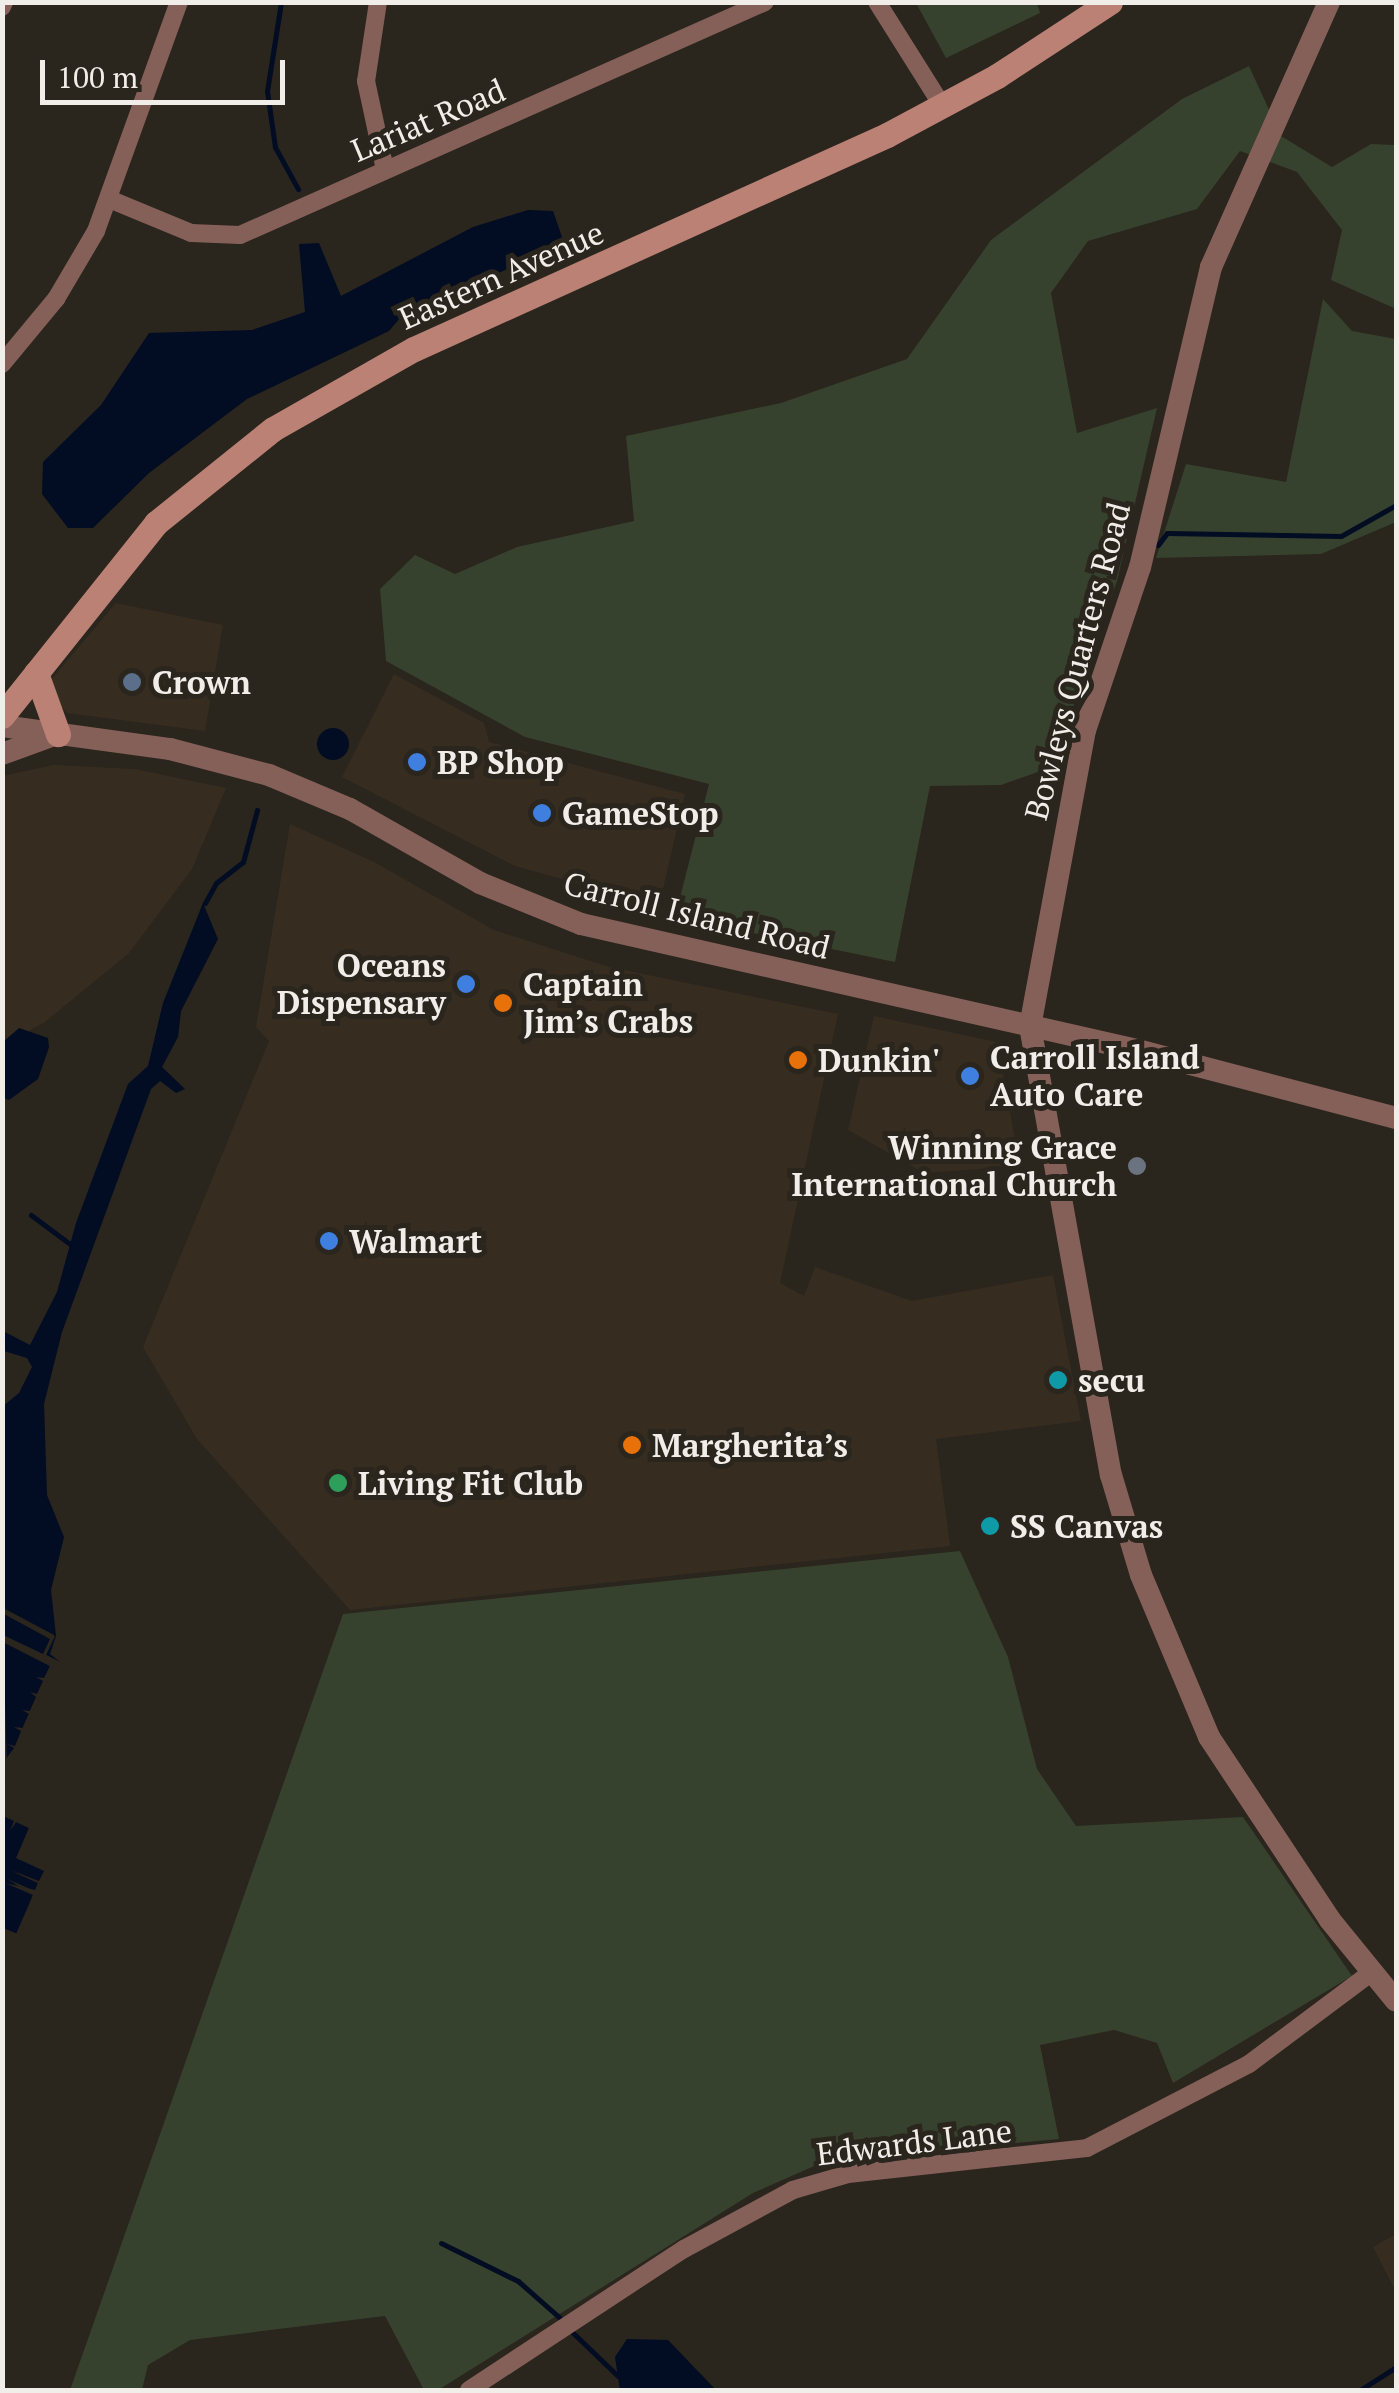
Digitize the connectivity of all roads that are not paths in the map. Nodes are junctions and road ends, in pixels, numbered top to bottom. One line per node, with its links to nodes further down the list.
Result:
1 (179, 2): 9 (street)
2 (378, 2): 8 (street)
3 (765, 2): 8 (street, Lariat Road)
4 (877, 2): 7 (street)
5 (1110, 2): 7 (main road, Eastern Avenue)
6 (1330, 2): 16 (street, Bowleys Quarters Road)
7 (942, 107): 11 (main road, Eastern Avenue)
8 (385, 170): 9 (street, Lariat Road)
9 (109, 198): 10 (street)
10 (2, 364)
11 (36, 673): 12 (main road, Eastern Avenue); 14 (main road)
12 (2, 716)
13 (2, 726): 14 (street, Carroll Island Road)
14 (58, 734): 15 (street); 16 (street, Carroll Island Road)
15 (2, 754)
16 (1030, 1026): 17 (street, Carroll Island Road); 18 (street, Bowleys Quarters Road)
17 (1396, 1118)
18 (1372, 1972): 19 (street, Bowleys Quarters Road); 20 (street, Edwards Lane)
19 (1396, 2001)
20 (468, 2390)

